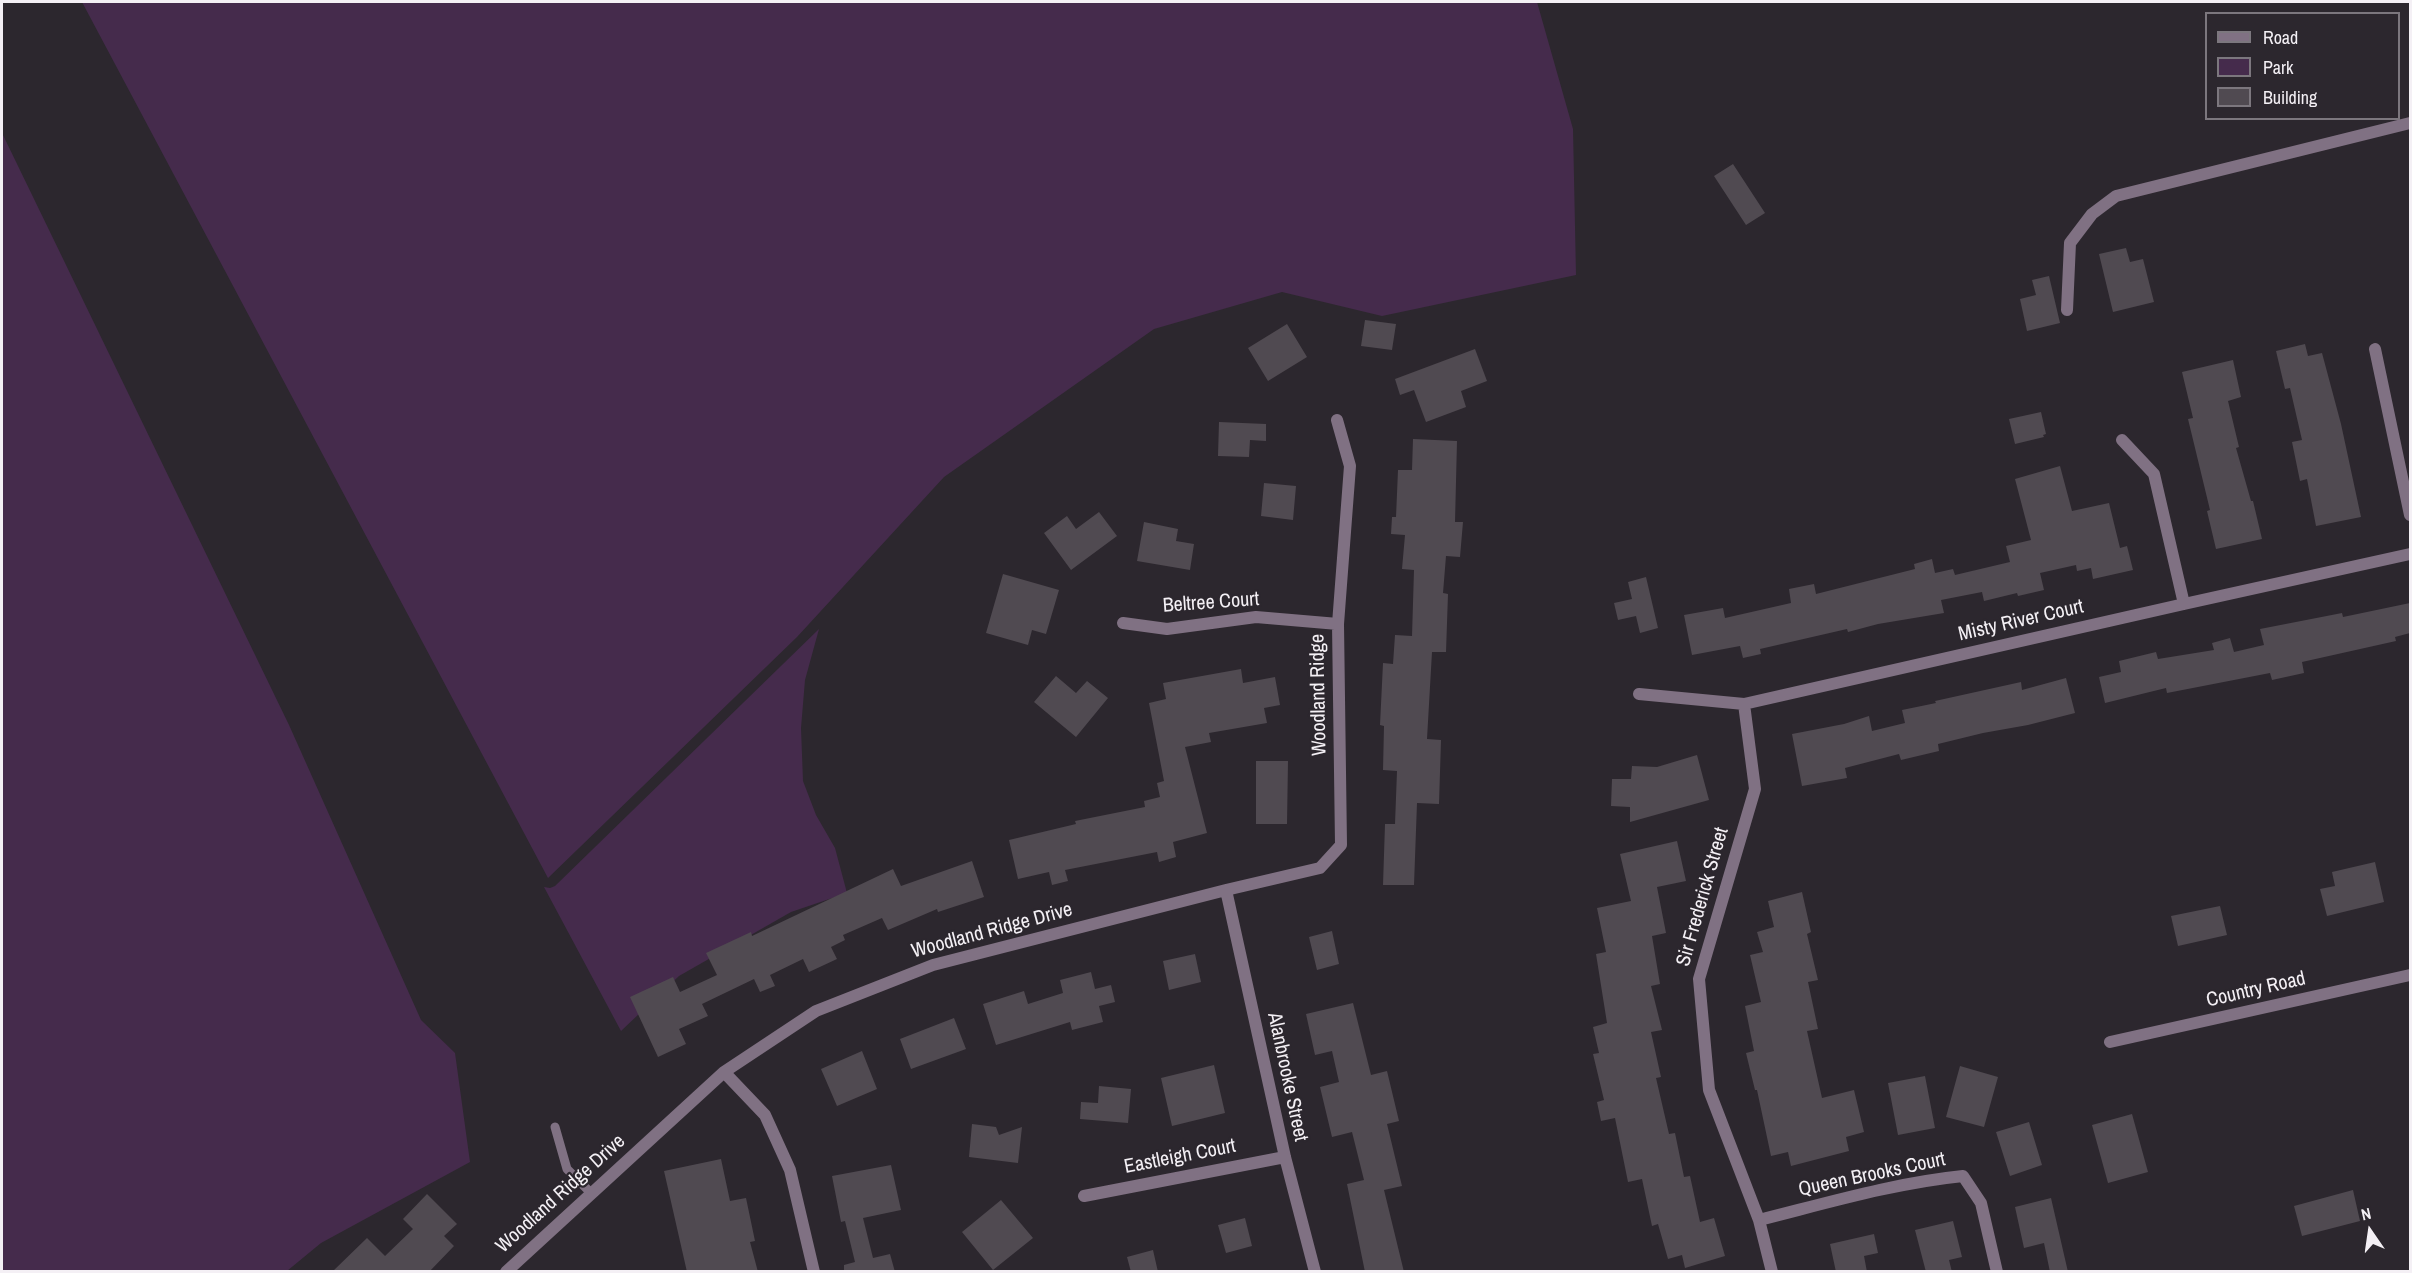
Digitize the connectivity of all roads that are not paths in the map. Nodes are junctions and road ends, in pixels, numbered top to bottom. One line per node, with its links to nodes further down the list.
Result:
1 (2410, 123): 2 (street)
2 (2067, 310)
3 (2375, 349): 6 (street)
4 (1337, 420): 10 (street, Woodland Ridge)
5 (2122, 440): 8 (street)
6 (2410, 515)
7 (2410, 554): 8 (street, Misty River Court)
8 (2184, 604): 12 (street, Misty River Court)
9 (1122, 623): 10 (street, Beltree Court)
10 (1338, 624): 13 (street, Woodland Ridge)
11 (1639, 694): 12 (street, Misty River Court)
12 (1744, 704): 21 (street, Sir Frederick Street)
13 (1226, 890): 16 (street, Woodland Ridge Drive); 18 (street, Alanbrooke Street)
14 (2410, 975): 15 (street, Country Road)
15 (2110, 1042)
16 (724, 1072): 19 (street, Woodland Ridge Drive); 23 (street)
17 (555, 1127): 19 (lane)
18 (1284, 1157): 20 (street, Eastleigh Court); 24 (street, Alanbrooke Street)
19 (591, 1193): 22 (street, Woodland Ridge Drive)
20 (1084, 1196)
21 (1759, 1220): 25 (street, Sir Frederick Street); 26 (street, Queen Brooks Court)
22 (506, 1272)
23 (814, 1272)
24 (1315, 1272)
25 (1772, 1272)
26 (1996, 1272)

